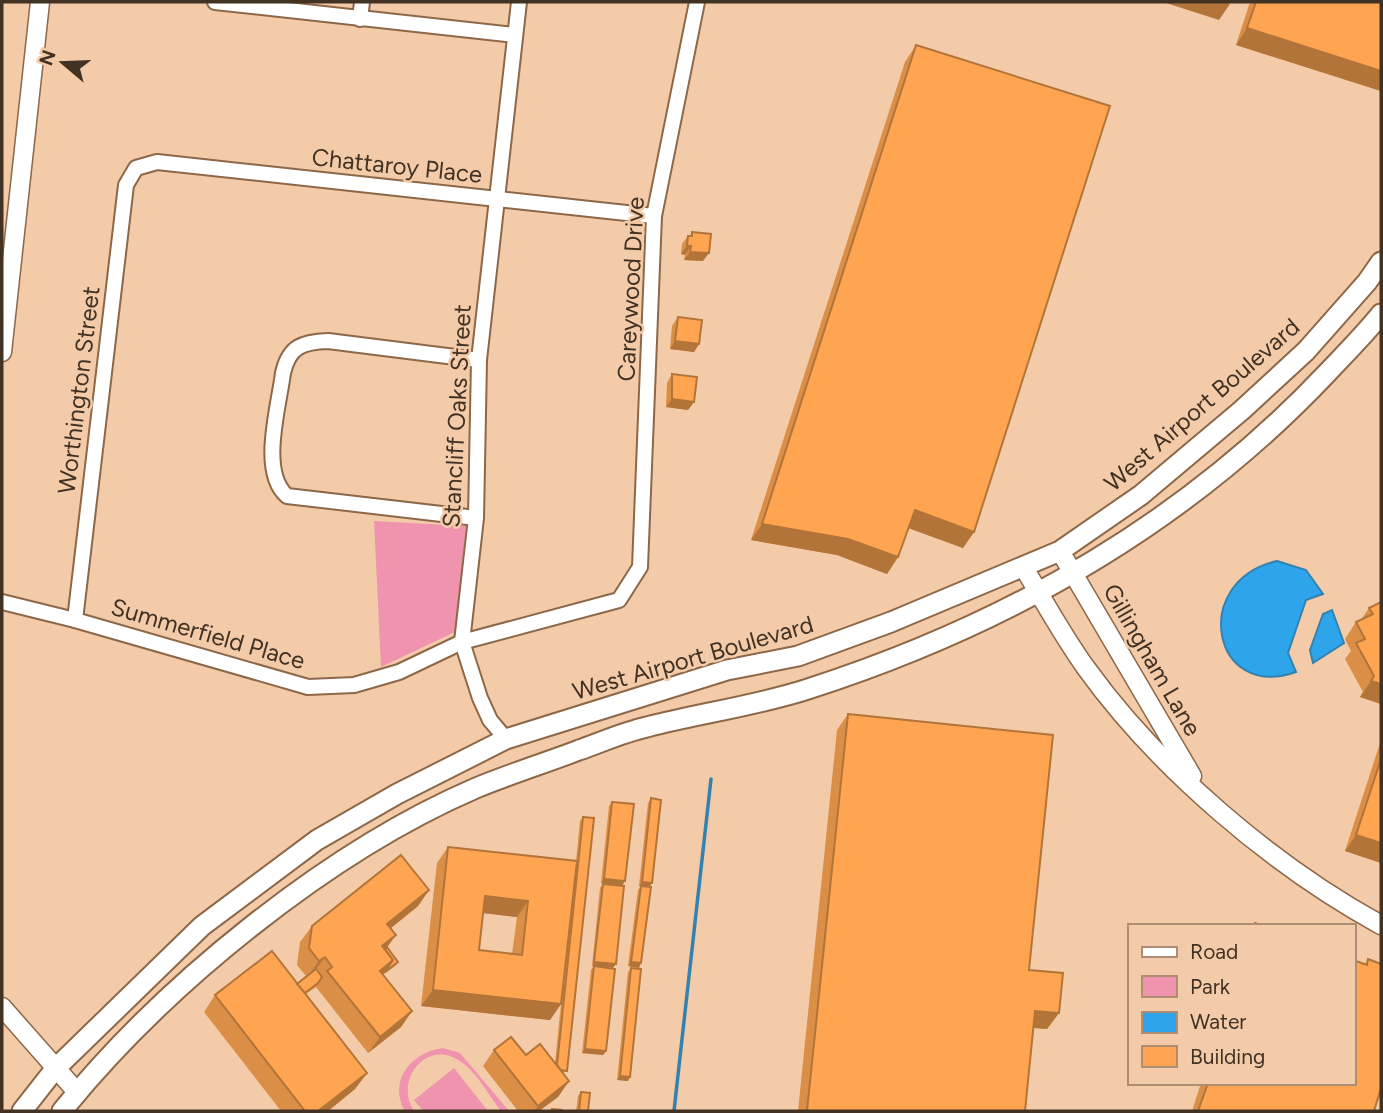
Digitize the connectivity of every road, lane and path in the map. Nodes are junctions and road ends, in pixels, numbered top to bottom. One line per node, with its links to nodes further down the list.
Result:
1 (40, 2): 13 (street)
2 (215, 2): 6 (street)
3 (362, 2): 6 (street)
4 (519, 2): 7 (street, Stancliff Oaks Street)
5 (696, 2): 10 (street, Careywood Drive)
6 (360, 19): 7 (street)
7 (514, 35): 9 (street, Stancliff Oaks Street)
8 (136, 168): 9 (street, Chattaroy Place); 22 (street, Worthington Street)
9 (497, 200): 10 (street, Chattaroy Place); 14 (street, Stancliff Oaks Street)
10 (654, 216): 16 (street, Careywood Drive)
11 (1381, 262): 17 (main road, West Airport Boulevard)
12 (1381, 314): 19 (main road)
13 (2, 352)
14 (479, 360): 15 (street, Stancliff Oaks Street); 15 (street)
15 (476, 518): 23 (street, Stancliff Oaks Street)
16 (642, 541): 23 (street, Summerfield Place)
17 (1060, 551): 18 (main road, West Airport Boulevard); 19 (street, Gillingham Lane)
18 (1024, 568): 20 (street, Gillingham Lane); 24 (main road, West Airport Boulevard)
19 (1074, 575): 20 (main road); 28 (street, Gillingham Lane)
20 (1040, 594): 25 (main road); 28 (street, Gillingham Lane)
21 (2, 602): 22 (street, Summerfield Place)
22 (75, 620): 23 (street, Summerfield Place)
23 (462, 642): 26 (street, Stancliff Oaks Street)
24 (635, 698): 25 (main road); 26 (main road, West Airport Boulevard)
25 (644, 727): 27 (main road)
26 (506, 739): 27 (main road); 29 (main road, West Airport Boulevard)
27 (517, 771): 30 (main road)
28 (1202, 794): 31 (street, Gillingham Lane)
29 (250, 890): 30 (main road); 33 (main road, West Airport Boulevard)
30 (268, 914): 34 (main road)
31 (1381, 925)
32 (2, 1007): 33 (street)
33 (55, 1069): 34 (street); 35 (main road, West Airport Boulevard)
34 (78, 1092): 36 (main road)
35 (22, 1111)
36 (62, 1111)

